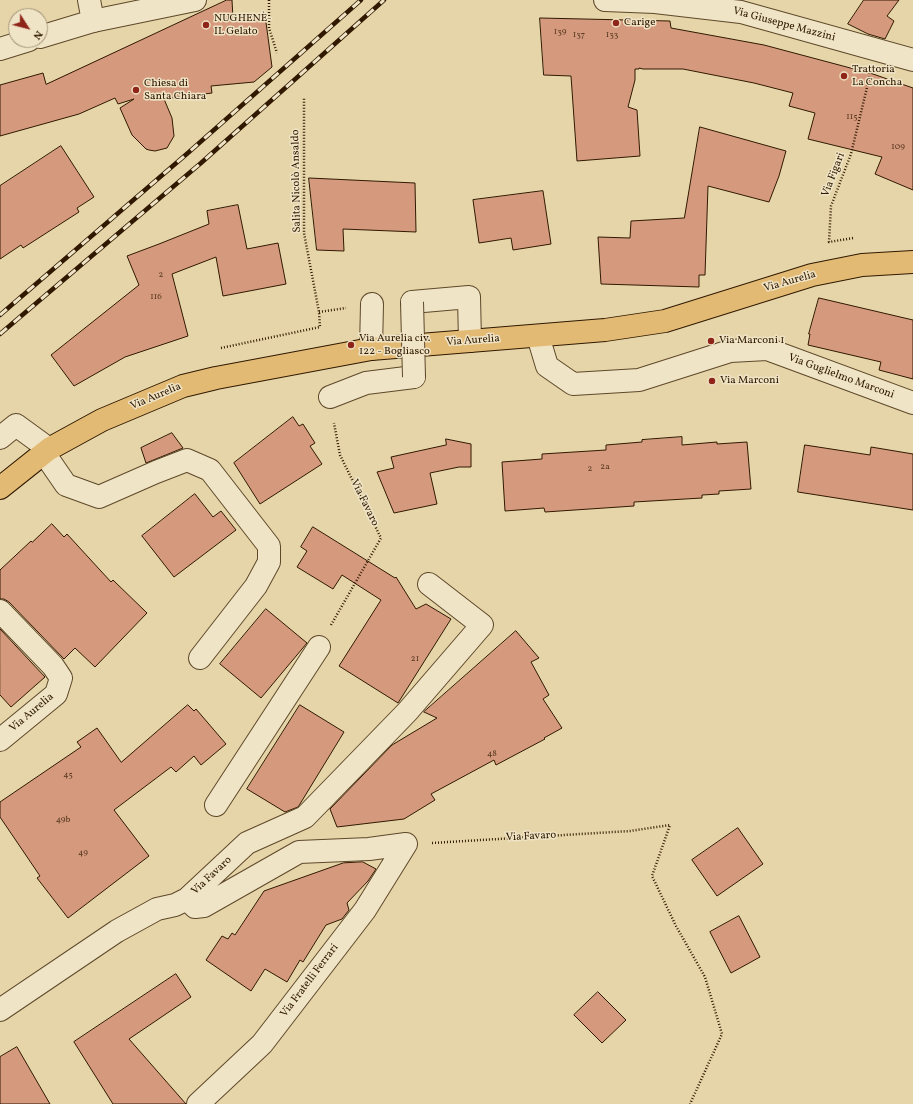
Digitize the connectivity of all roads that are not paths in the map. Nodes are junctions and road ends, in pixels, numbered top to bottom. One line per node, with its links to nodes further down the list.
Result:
1 (89, 0): 4 (street)
2 (195, 0): 4 (street)
3 (605, 0): 6 (street, Via Giuseppe Mazzini)
4 (93, 21): 5 (street)
5 (48, 35)
6 (913, 60)
7 (913, 262): 9 (main road, Via Aurelia)
8 (372, 304): 11 (street)
9 (538, 336): 10 (main road, Via Aurelia); 13 (street, Via Guglielmo Marconi)
10 (470, 341): 11 (main road, Via Aurelia); 12 (street, bridge)
11 (371, 349): 15 (main road, Via Aurelia)
12 (330, 397)
13 (913, 403)
14 (0, 438): 15 (street)
15 (46, 451): 16 (main road, Via Aurelia); 20 (street)
16 (0, 488)
17 (429, 584): 24 (street, Via Favaro)
18 (0, 611): 21 (street, Via Aurelia)
19 (319, 647): 22 (street)
20 (200, 658)
21 (0, 740)
22 (216, 805)
23 (406, 844): 24 (street, Via Favaro); 26 (street, Via Fratelli Ferrari)
24 (181, 902): 25 (street)
25 (0, 1010)
26 (198, 1104)

